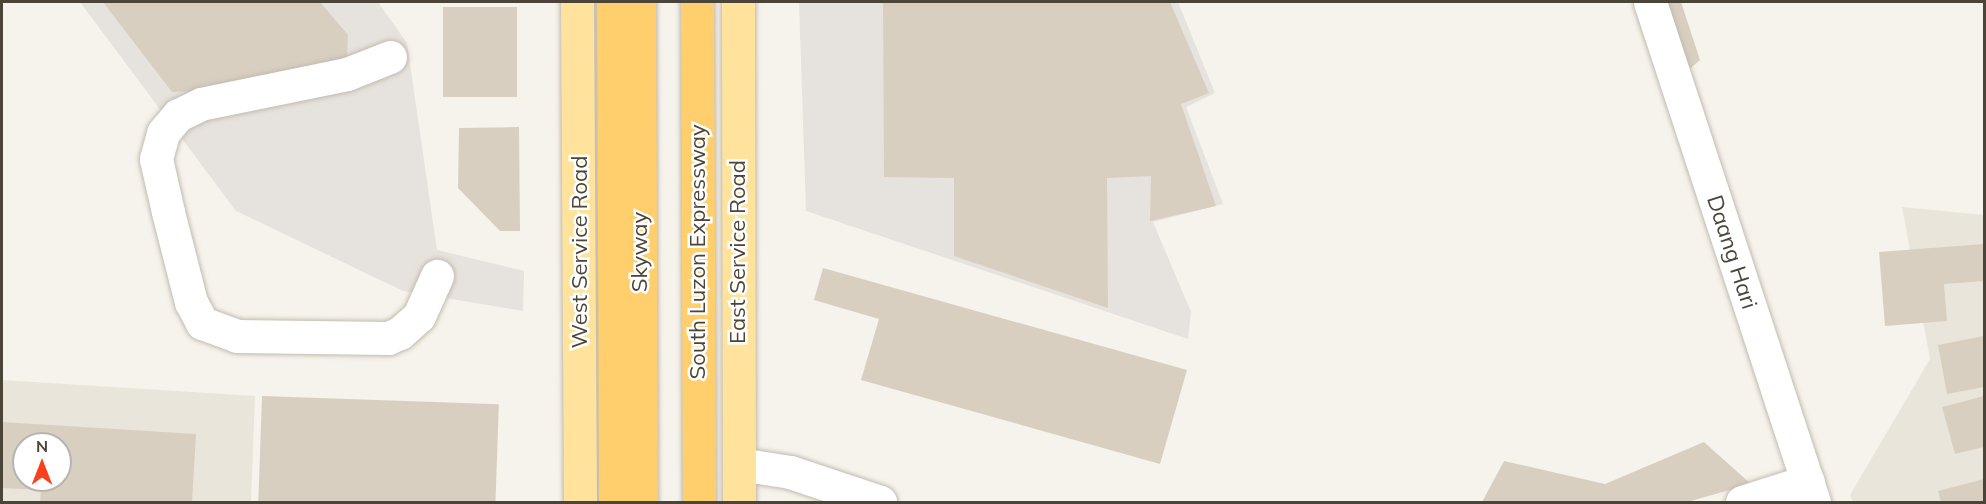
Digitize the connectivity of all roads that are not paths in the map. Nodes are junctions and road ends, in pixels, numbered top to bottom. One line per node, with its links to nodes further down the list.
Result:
1 (577, 2): 12 (main road, West Service Road)
2 (613, 2): 13 (highway)
3 (639, 2): 14 (highway, Skyway)
4 (675, 2): 15 (highway, Skyway)
5 (698, 2): 16 (highway, South Luzon Expressway)
6 (738, 2): 10 (main road, East Service Road)
7 (1650, 2): 11 (street, Daang Hari)
8 (390, 57): 9 (street)
9 (437, 276)
10 (739, 464): 17 (main road, East Service Road); 18 (street)
11 (1811, 492): 19 (street)
12 (580, 502)
13 (615, 502)
14 (641, 502)
15 (676, 502)
16 (699, 502)
17 (739, 502)
18 (880, 502)
19 (1742, 502)

